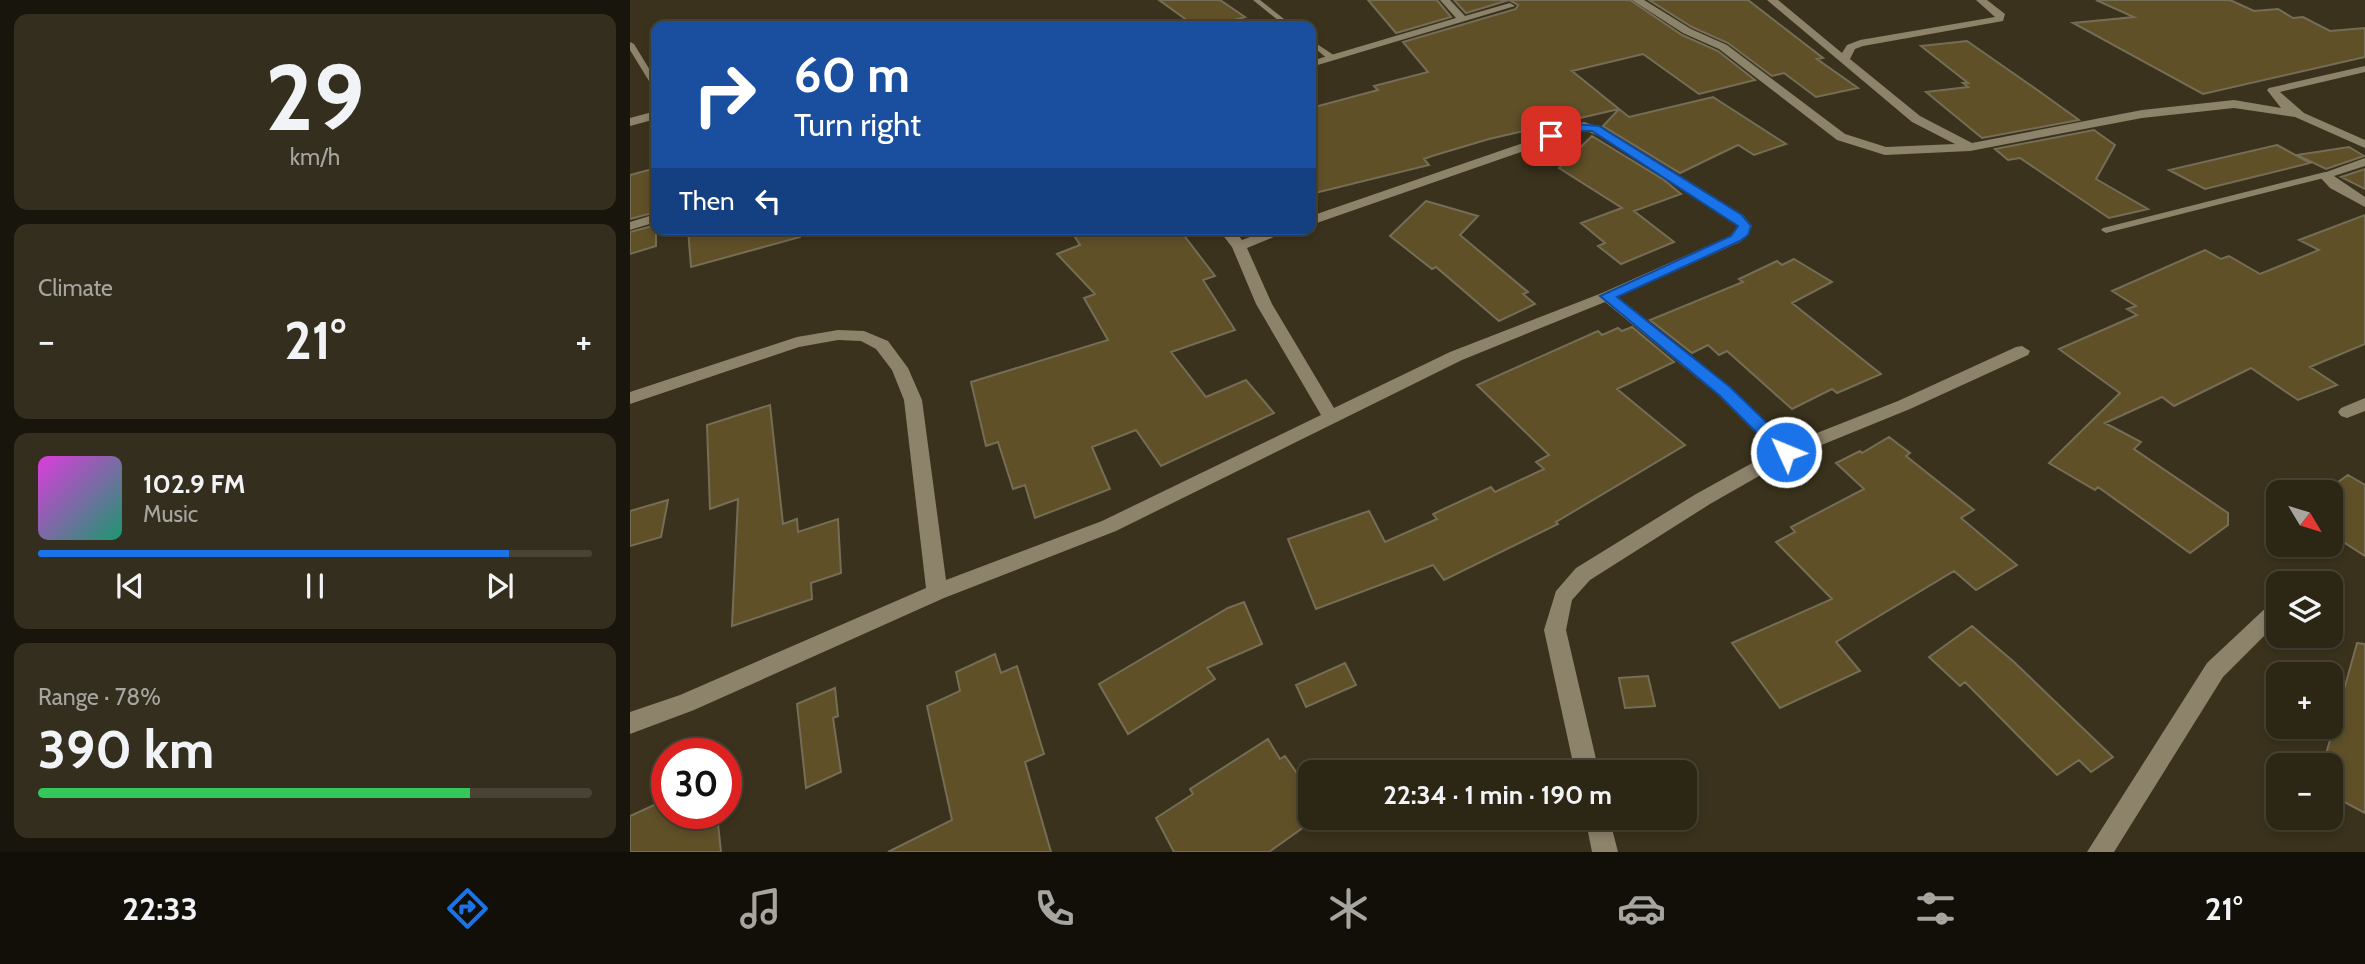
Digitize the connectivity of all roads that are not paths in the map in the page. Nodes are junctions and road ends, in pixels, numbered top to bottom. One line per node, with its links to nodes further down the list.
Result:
1 (1256, 0): 8 (lane)
2 (1446, 0): 7 (street)
3 (1637, 0): 20 (street)
4 (1772, 0): 12 (street)
5 (1981, 0): 12 (street)
6 (1510, 6): 7 (street)
7 (1463, 20): 11 (street)
8 (1283, 21)
9 (630, 44): 15 (lane)
10 (1316, 46): 11 (lane)
11 (1332, 58): 13 (street)
12 (1844, 59): 20 (street)
13 (1316, 63)
14 (2365, 69): 16 (street)
15 (651, 78)
16 (2295, 114): 19 (street); 20 (street)
17 (651, 116): 18 (street)
18 (630, 122)
19 (2365, 144)
20 (1970, 147)
21 (2365, 162): 22 (street)
22 (2325, 175): 23 (street); 27 (lane)
23 (2365, 203)
24 (1316, 219): 31 (street)
25 (651, 220): 26 (street)
26 (630, 226)
27 (2106, 230)
28 (1230, 235): 30 (street)
29 (1270, 235): 30 (street)
30 (1240, 246): 36 (street)
31 (1607, 296): 36 (street); 37 (street)
32 (2022, 351): 37 (street)
33 (630, 398): 38 (street)
34 (2365, 404): 35 (street)
35 (2347, 412)
36 (1331, 417): 38 (street)
37 (1786, 452): 41 (street)
38 (937, 592): 40 (street)
39 (2266, 621): 44 (street)
40 (630, 723)
41 (1584, 760)
42 (1600, 830): 43 (street)
43 (1605, 852)
44 (2100, 852)

